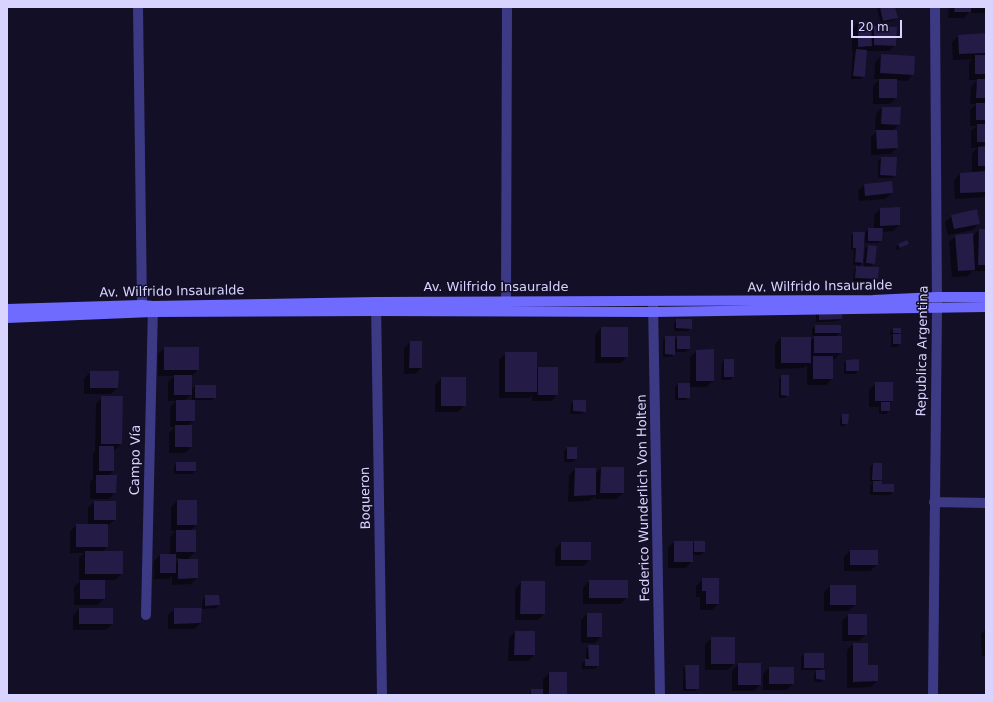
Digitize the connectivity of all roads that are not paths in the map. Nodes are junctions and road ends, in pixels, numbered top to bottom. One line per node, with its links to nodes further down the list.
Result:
1 (138, 7): 8 (street)
2 (507, 7): 5 (street)
3 (935, 7): 7 (street, Republica Argentina)
4 (986, 297): 7 (street, Av. Wilfrido Insauralde)
5 (506, 301): 6 (street, Av. Wilfrido Insauralde); 9 (street, Av. Wilfrido Insauralde)
6 (652, 301): 7 (street, Av. Wilfrido Insauralde); 13 (street, Federico Wunderlich Von Holten)
7 (937, 302): 10 (street); 13 (street); 15 (street, Republica Argentina)
8 (142, 305): 11 (street, Av. Wilfrido Insauralde); 12 (street, Av. Wilfrido Insauralde)
9 (376, 306): 12 (street, Av. Wilfrido Insauralde); 13 (street); 18 (street, Boqueron)
10 (986, 307)
11 (7, 309)
12 (152, 309): 14 (street); 17 (street, Campo Vía)
13 (653, 312): 19 (street, Federico Wunderlich Von Holten)
14 (7, 318)
15 (934, 502): 16 (street); 20 (street, Republica Argentina)
16 (986, 503)
17 (146, 615)
18 (382, 695)
19 (660, 695)
20 (933, 695)

